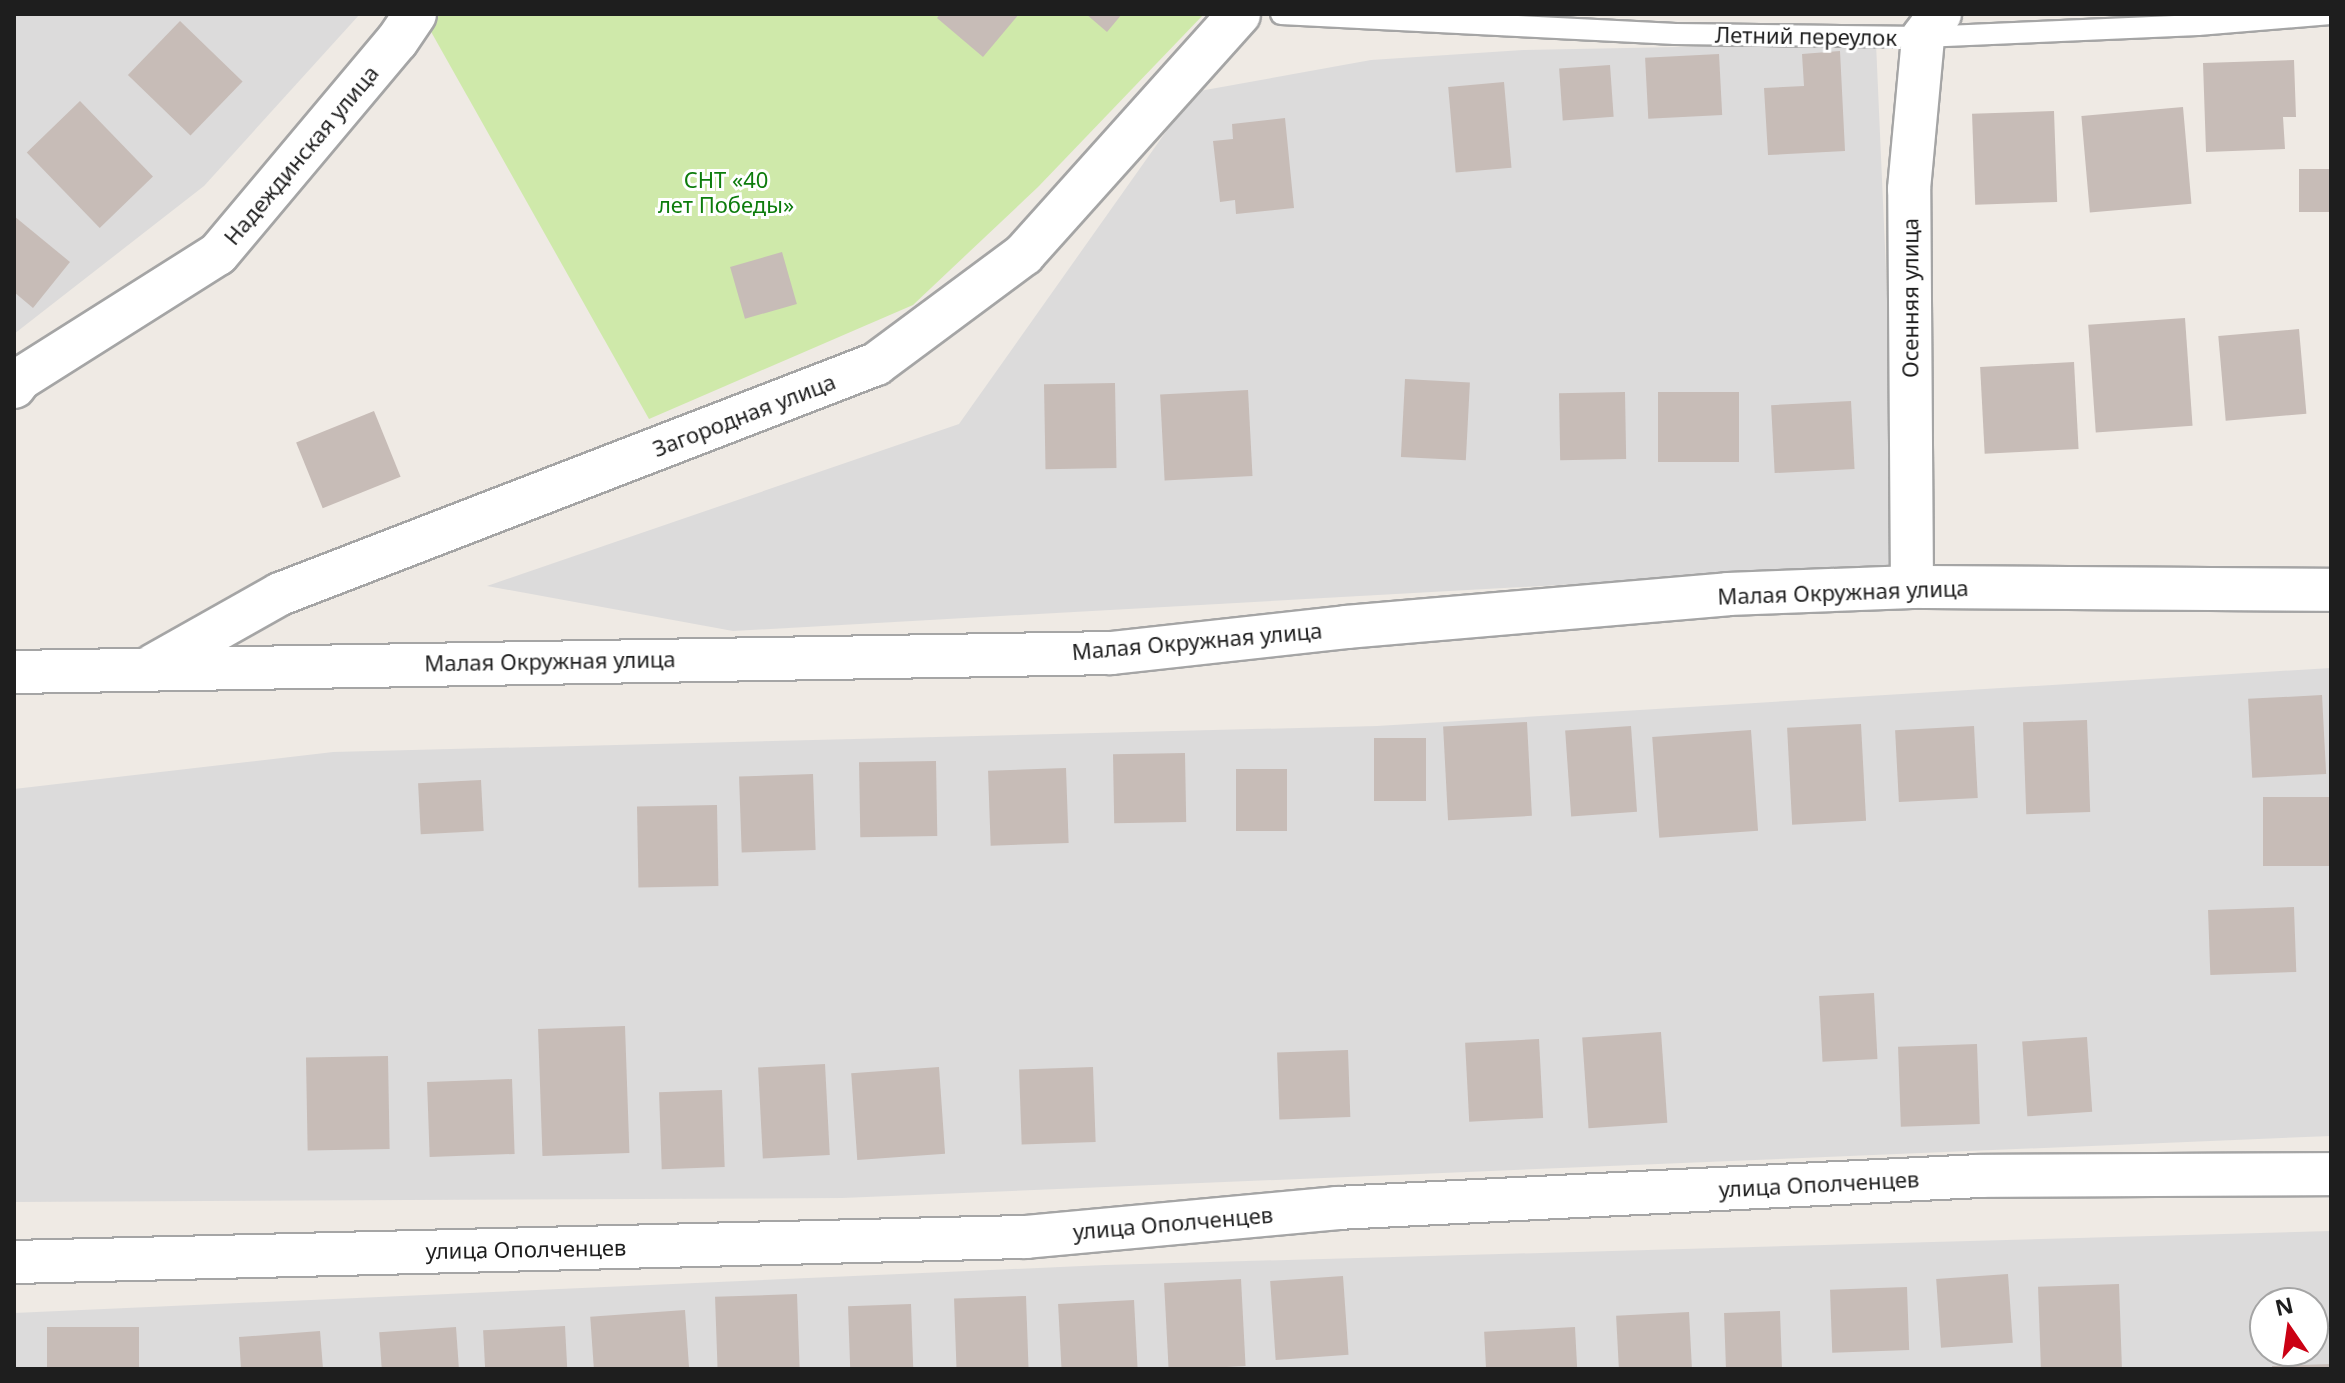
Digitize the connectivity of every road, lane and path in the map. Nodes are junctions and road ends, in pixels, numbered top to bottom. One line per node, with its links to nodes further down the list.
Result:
1 (415, 14): 6 (street, Надеждинская улица)
2 (1239, 14): 9 (street, Загородная улица)
3 (1281, 14): 5 (lane, Летний переулок)
4 (2331, 14): 5 (lane, Летний переулок)
5 (1932, 26): 7 (street, Осенняя улица)
6 (14, 387)
7 (1912, 587): 8 (street, Малая Окружная улица); 9 (street, Малая Окружная улица)
8 (2331, 590)
9 (149, 667): 10 (street, Малая Окружная улица)
10 (14, 672)
11 (2331, 1174): 12 (street, улица Ополченцев)
12 (14, 1262)

